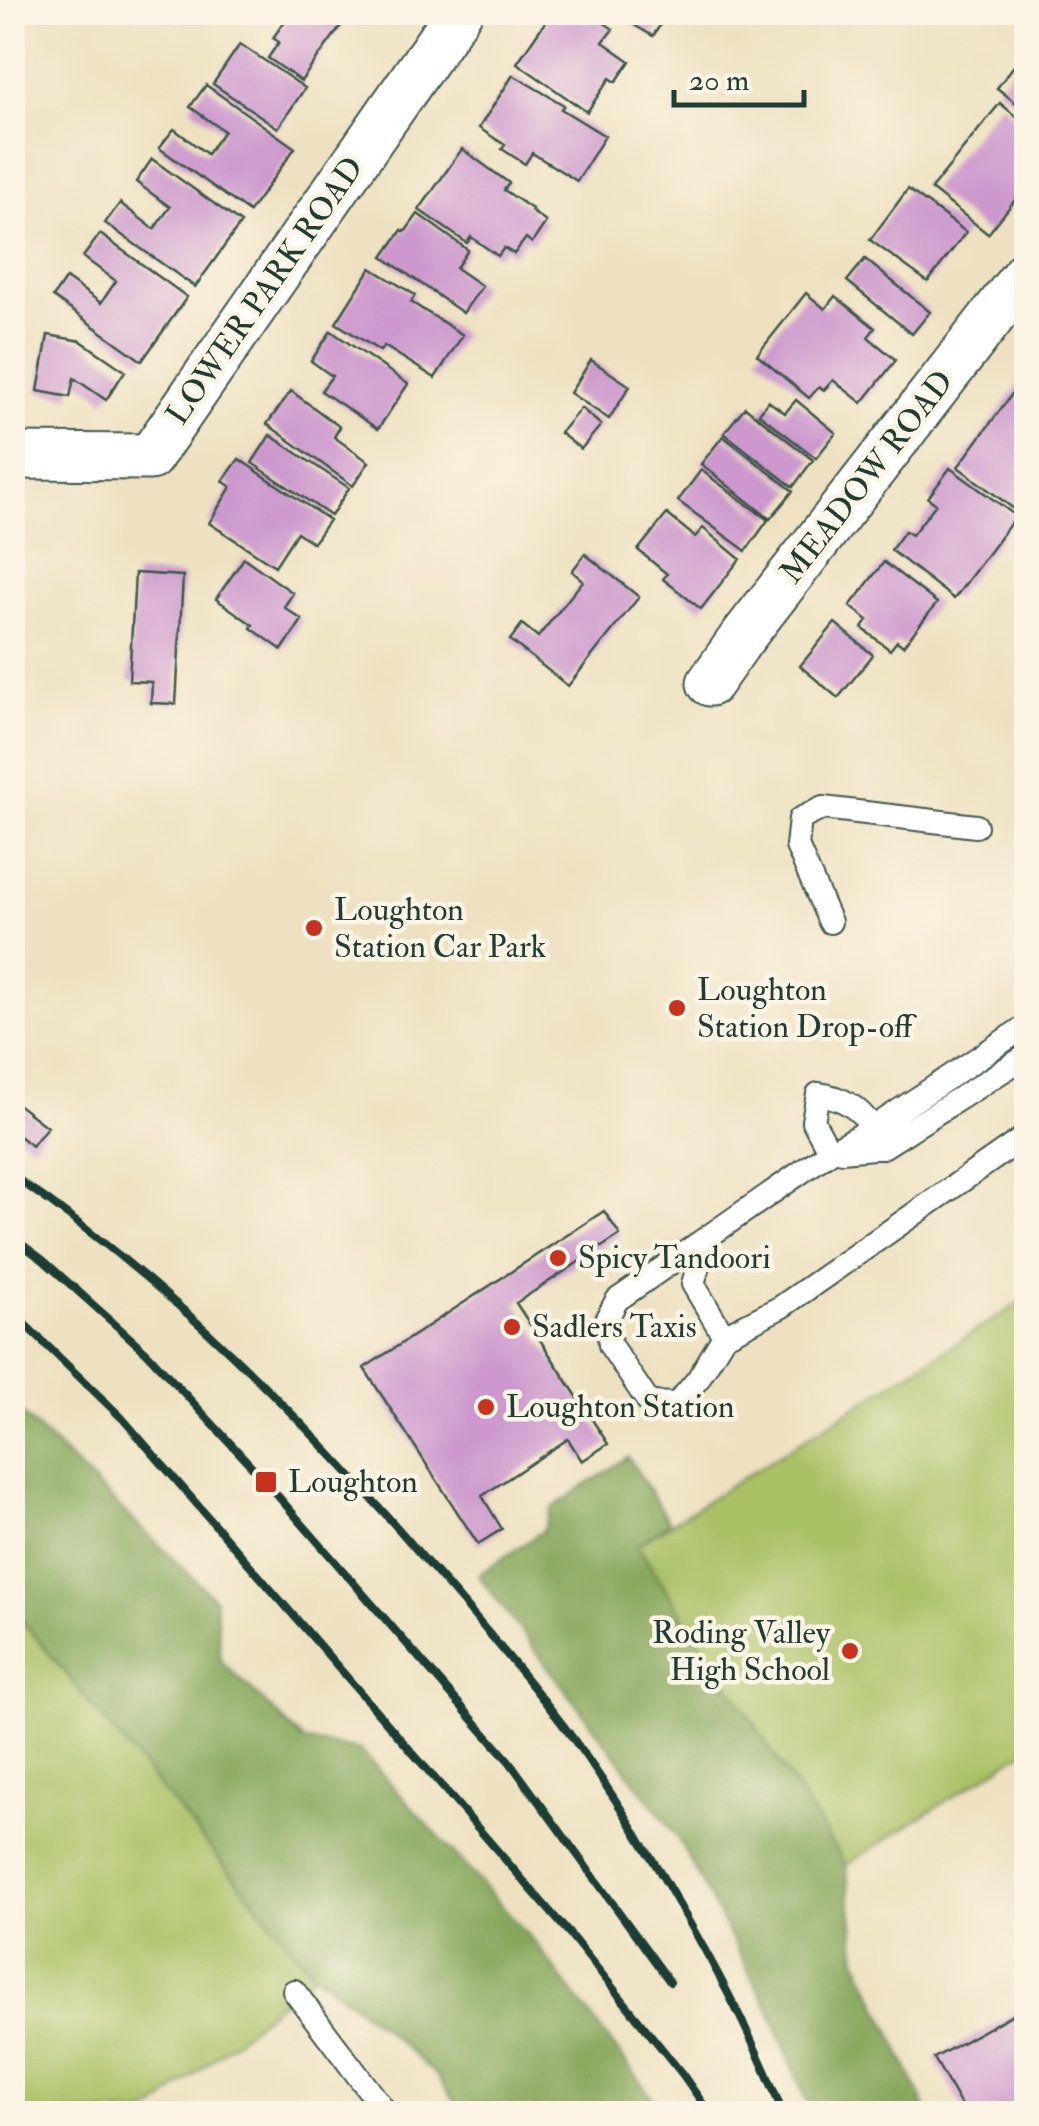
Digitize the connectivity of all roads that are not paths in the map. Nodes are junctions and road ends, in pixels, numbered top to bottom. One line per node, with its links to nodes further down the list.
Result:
1 (459, 12): 3 (street, LOWER PARK ROAD)
2 (1026, 273): 4 (street, MEADOW ROAD)
3 (12, 456)
4 (710, 683)
5 (976, 826): 6 (lane)
6 (830, 922)
7 (1026, 1026): 9 (lane)
8 (1026, 1056): 11 (lane)
9 (873, 1128): 11 (lane); 11 (lane)
10 (1026, 1136): 13 (lane)
11 (830, 1152): 12 (lane)
12 (706, 1239): 13 (lane); 13 (lane)
13 (724, 1336)
14 (294, 1991): 15 (lane)
15 (387, 2114)

